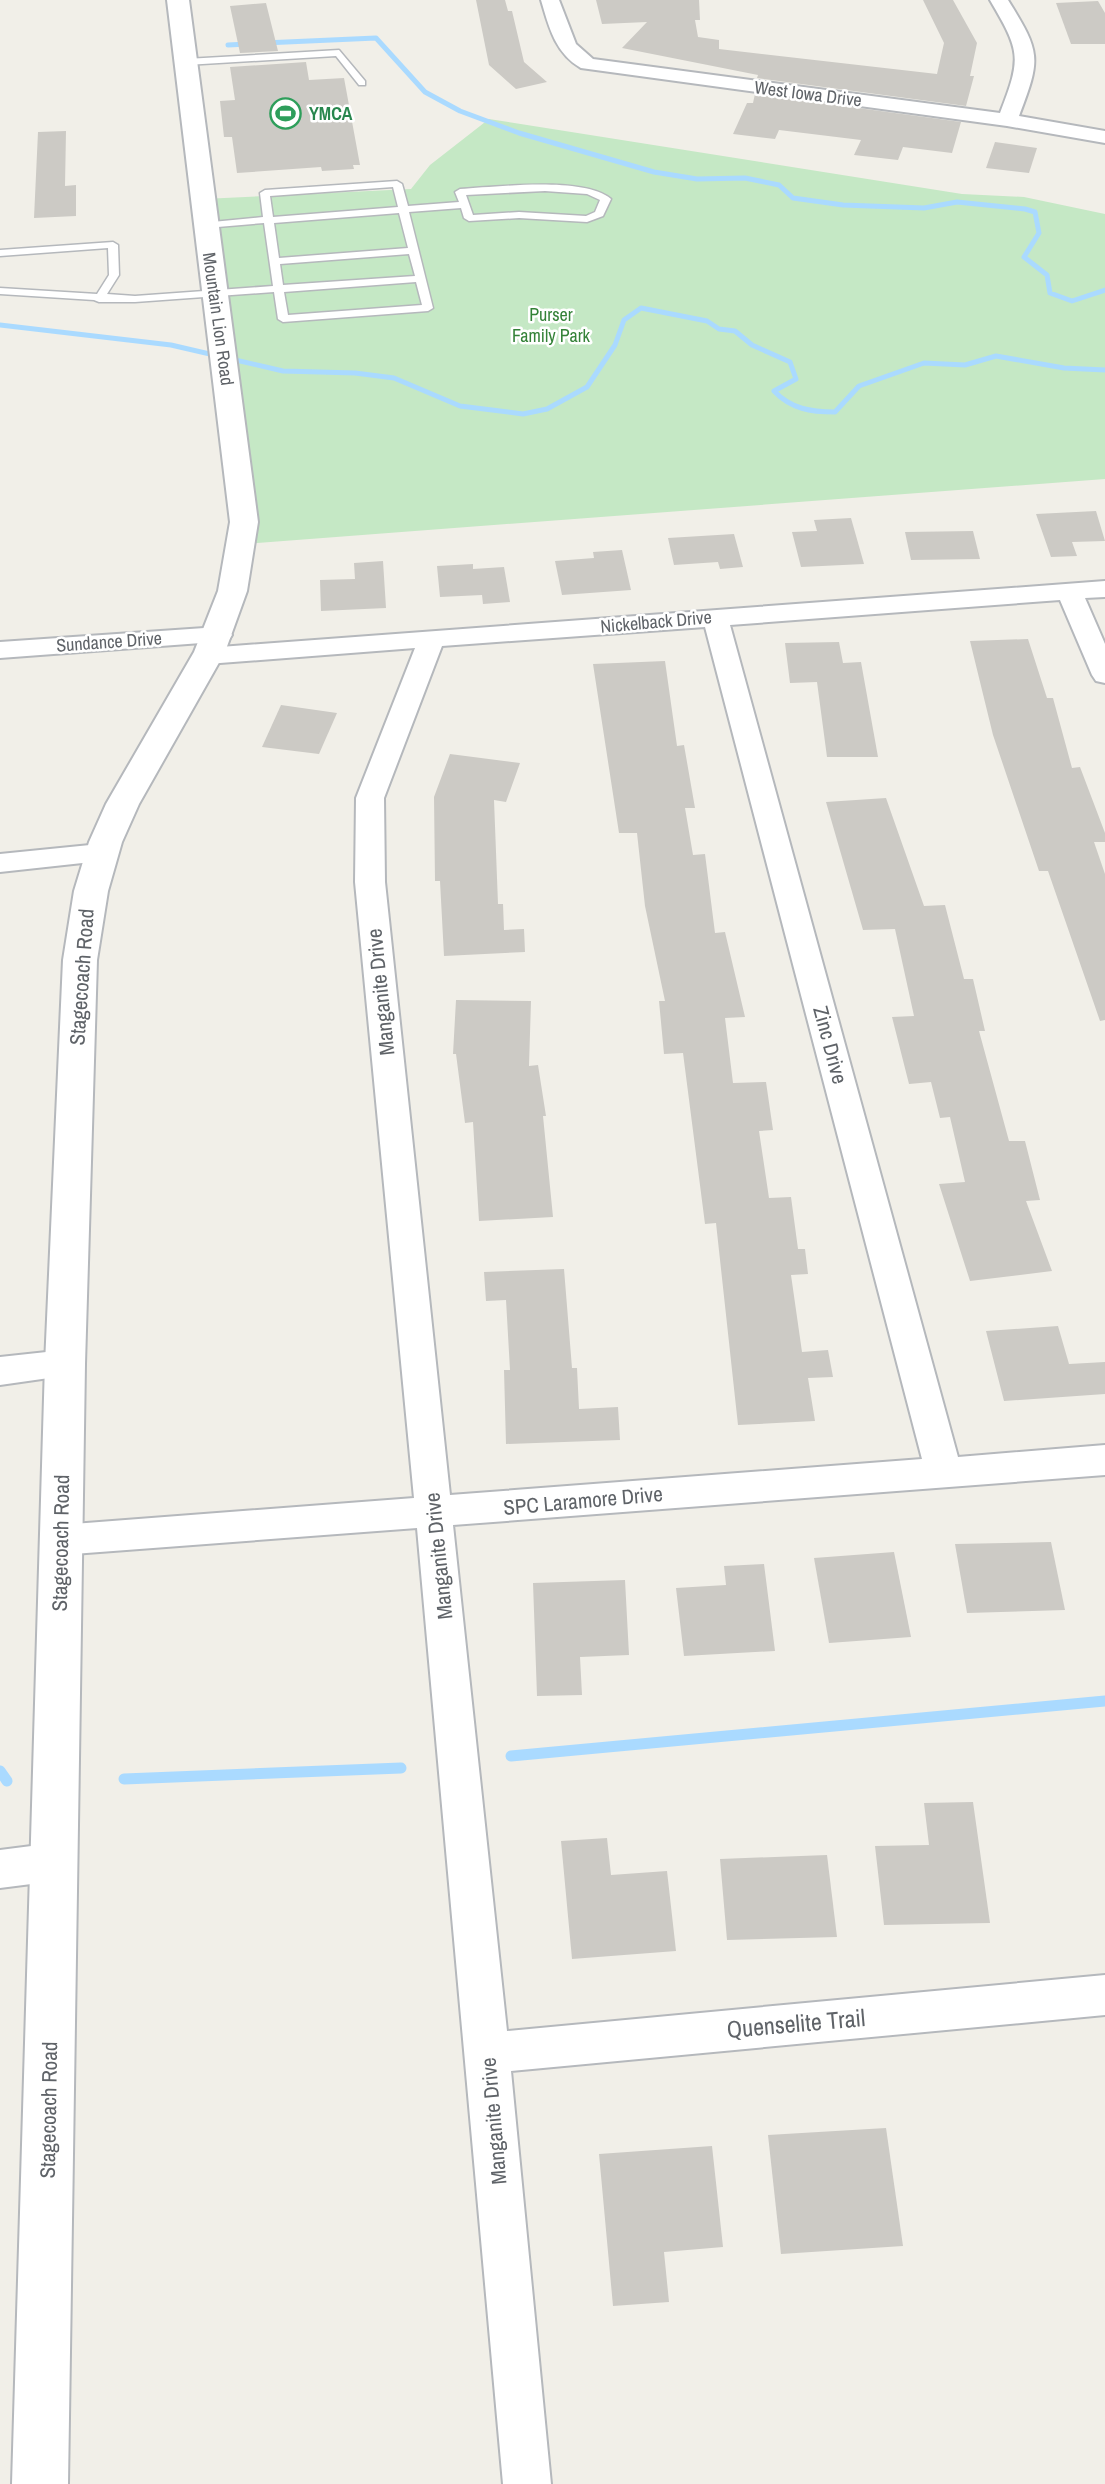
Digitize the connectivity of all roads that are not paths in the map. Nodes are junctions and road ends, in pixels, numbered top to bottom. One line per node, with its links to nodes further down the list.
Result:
1 (178, 0): 4 (street, Mountain Lion Road)
2 (550, 0): 6 (street, West Iowa Drive)
3 (999, 0): 6 (street)
4 (186, 62): 5 (lane); 11 (street, Mountain Lion Road)
5 (362, 83)
6 (1007, 120): 7 (street, West Iowa Drive)
7 (1105, 137)
8 (462, 205): 8 (lane); 9 (lane)
9 (403, 209): 10 (lane); 10 (lane); 12 (lane)
10 (270, 220): 11 (lane); 14 (lane)
11 (206, 225): 18 (street, Mountain Lion Road)
12 (414, 251): 14 (lane); 15 (lane)
13 (0, 253): 19 (lane)
14 (275, 261): 16 (lane)
15 (421, 279): 16 (lane); 16 (lane)
16 (278, 289): 18 (lane)
17 (0, 291): 19 (lane)
18 (214, 294): 19 (lane); 24 (street, Mountain Lion Road)
19 (99, 299)
20 (1105, 589): 21 (street, Nickelback Drive)
21 (1070, 592): 22 (street, Nickelback Drive); 26 (street)
22 (715, 617): 23 (street, Nickelback Drive); 32 (street, Zinc Drive)
23 (431, 640): 24 (street, Nickelback Drive); 33 (street, Manganite Drive)
24 (213, 645): 25 (street, Sundance Drive); 27 (street, Stagecoach Road)
25 (0, 650)
26 (1105, 675)
27 (100, 853): 28 (street); 29 (street, Stagecoach Road)
28 (0, 863)
29 (65, 1364): 30 (street); 34 (street, Stagecoach Road)
30 (0, 1371)
31 (1105, 1461): 32 (street, SPC Laramore Drive)
32 (944, 1473): 33 (street, SPC Laramore Drive)
33 (434, 1513): 34 (street, SPC Laramore Drive); 38 (street, Manganite Drive)
34 (60, 1540): 35 (street, Stagecoach Road)
35 (55, 1862): 36 (street); 39 (street, Stagecoach Road)
36 (0, 1869)
37 (1105, 1995): 38 (street, Quenselite Trail)
38 (488, 2053): 40 (street, Manganite Drive)
39 (40, 2484)
40 (527, 2484)

